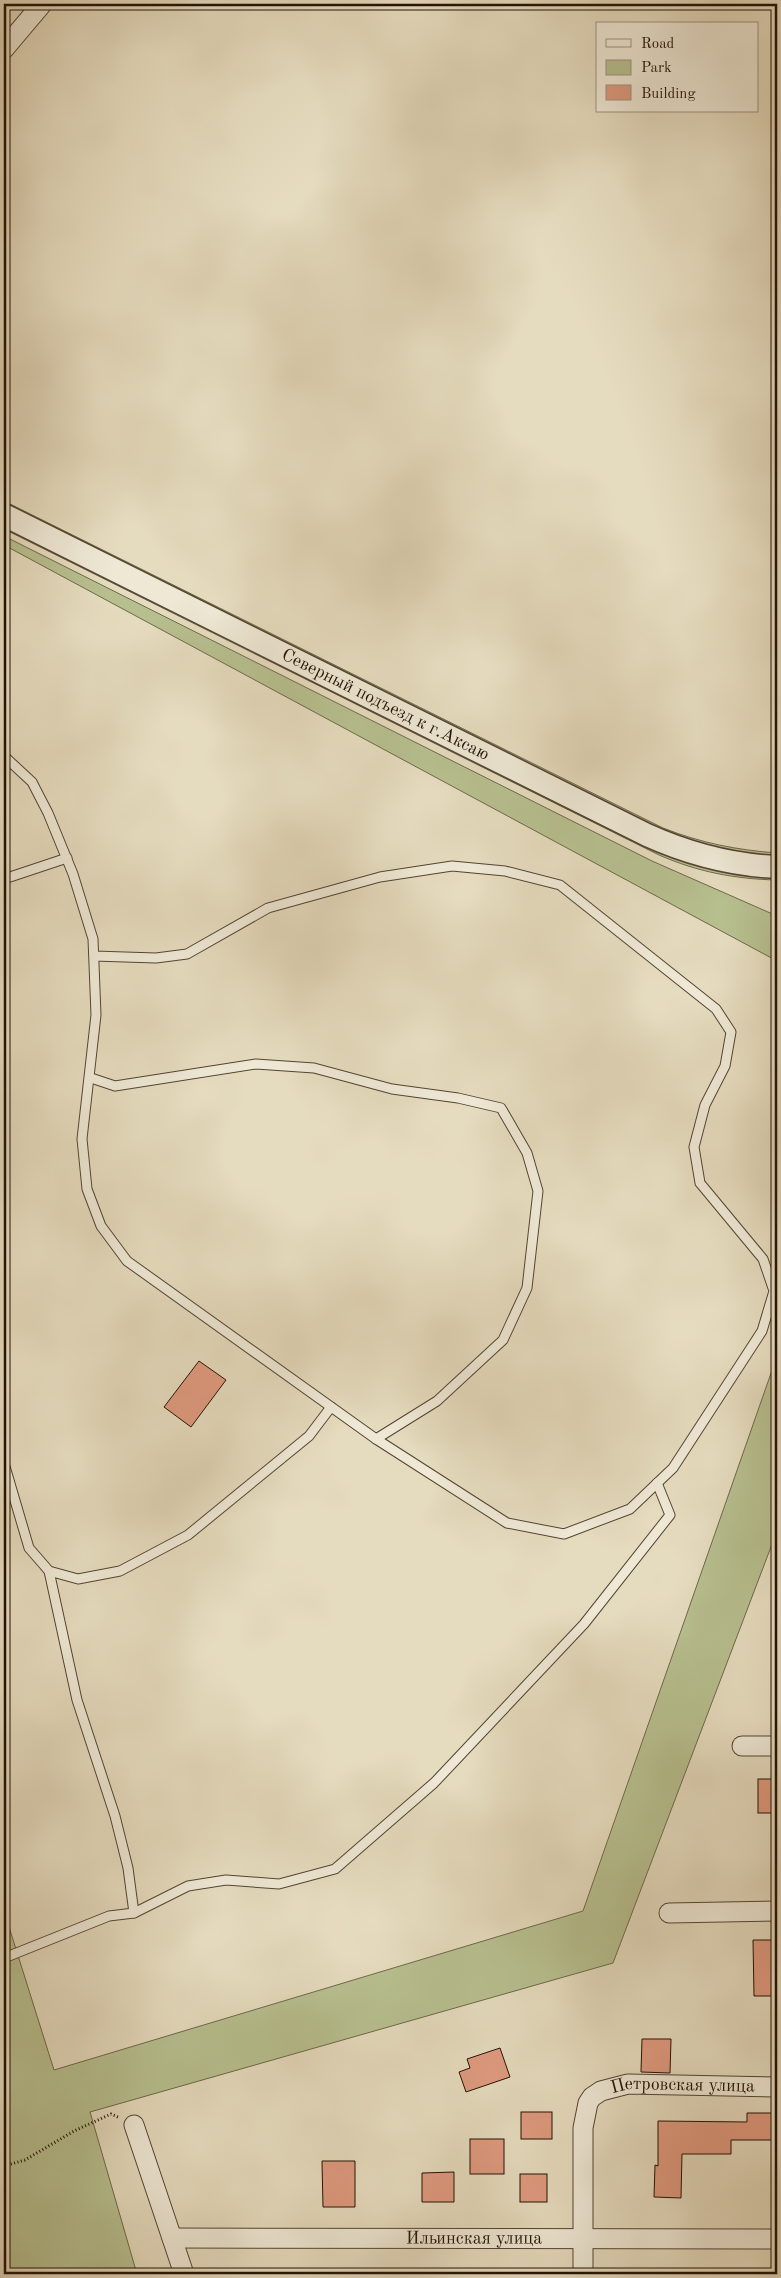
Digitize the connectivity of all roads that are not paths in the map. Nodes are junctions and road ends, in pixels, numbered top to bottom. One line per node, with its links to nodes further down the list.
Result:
1 (42, 4): 2 (street)
2 (4, 49)
3 (4, 515): 6 (street, Северный подъезд к г.Аксаю)
4 (4, 756): 5 (lane)
5 (66, 858): 7 (lane); 8 (lane)
6 (777, 867)
7 (4, 879)
8 (94, 956): 9 (lane); 13 (lane)
9 (91, 1078): 10 (lane); 11 (lane)
10 (330, 1407): 11 (lane); 14 (lane)
11 (376, 1439): 13 (lane)
12 (4, 1463): 14 (lane)
13 (658, 1483): 18 (lane)
14 (50, 1571): 18 (lane)
15 (742, 1746): 16 (street)
16 (777, 1746)
17 (777, 1910): 19 (street)
18 (134, 1913): 20 (lane)
19 (669, 1913)
20 (4, 1958)
21 (777, 2087): 25 (street, Петровская улица)
22 (134, 2125): 23 (street)
23 (172, 2238): 25 (street, Ильинская улица); 26 (street)
24 (777, 2239): 25 (street, Ильинская улица)
25 (584, 2240): 27 (street)
26 (184, 2274)
27 (583, 2274)

